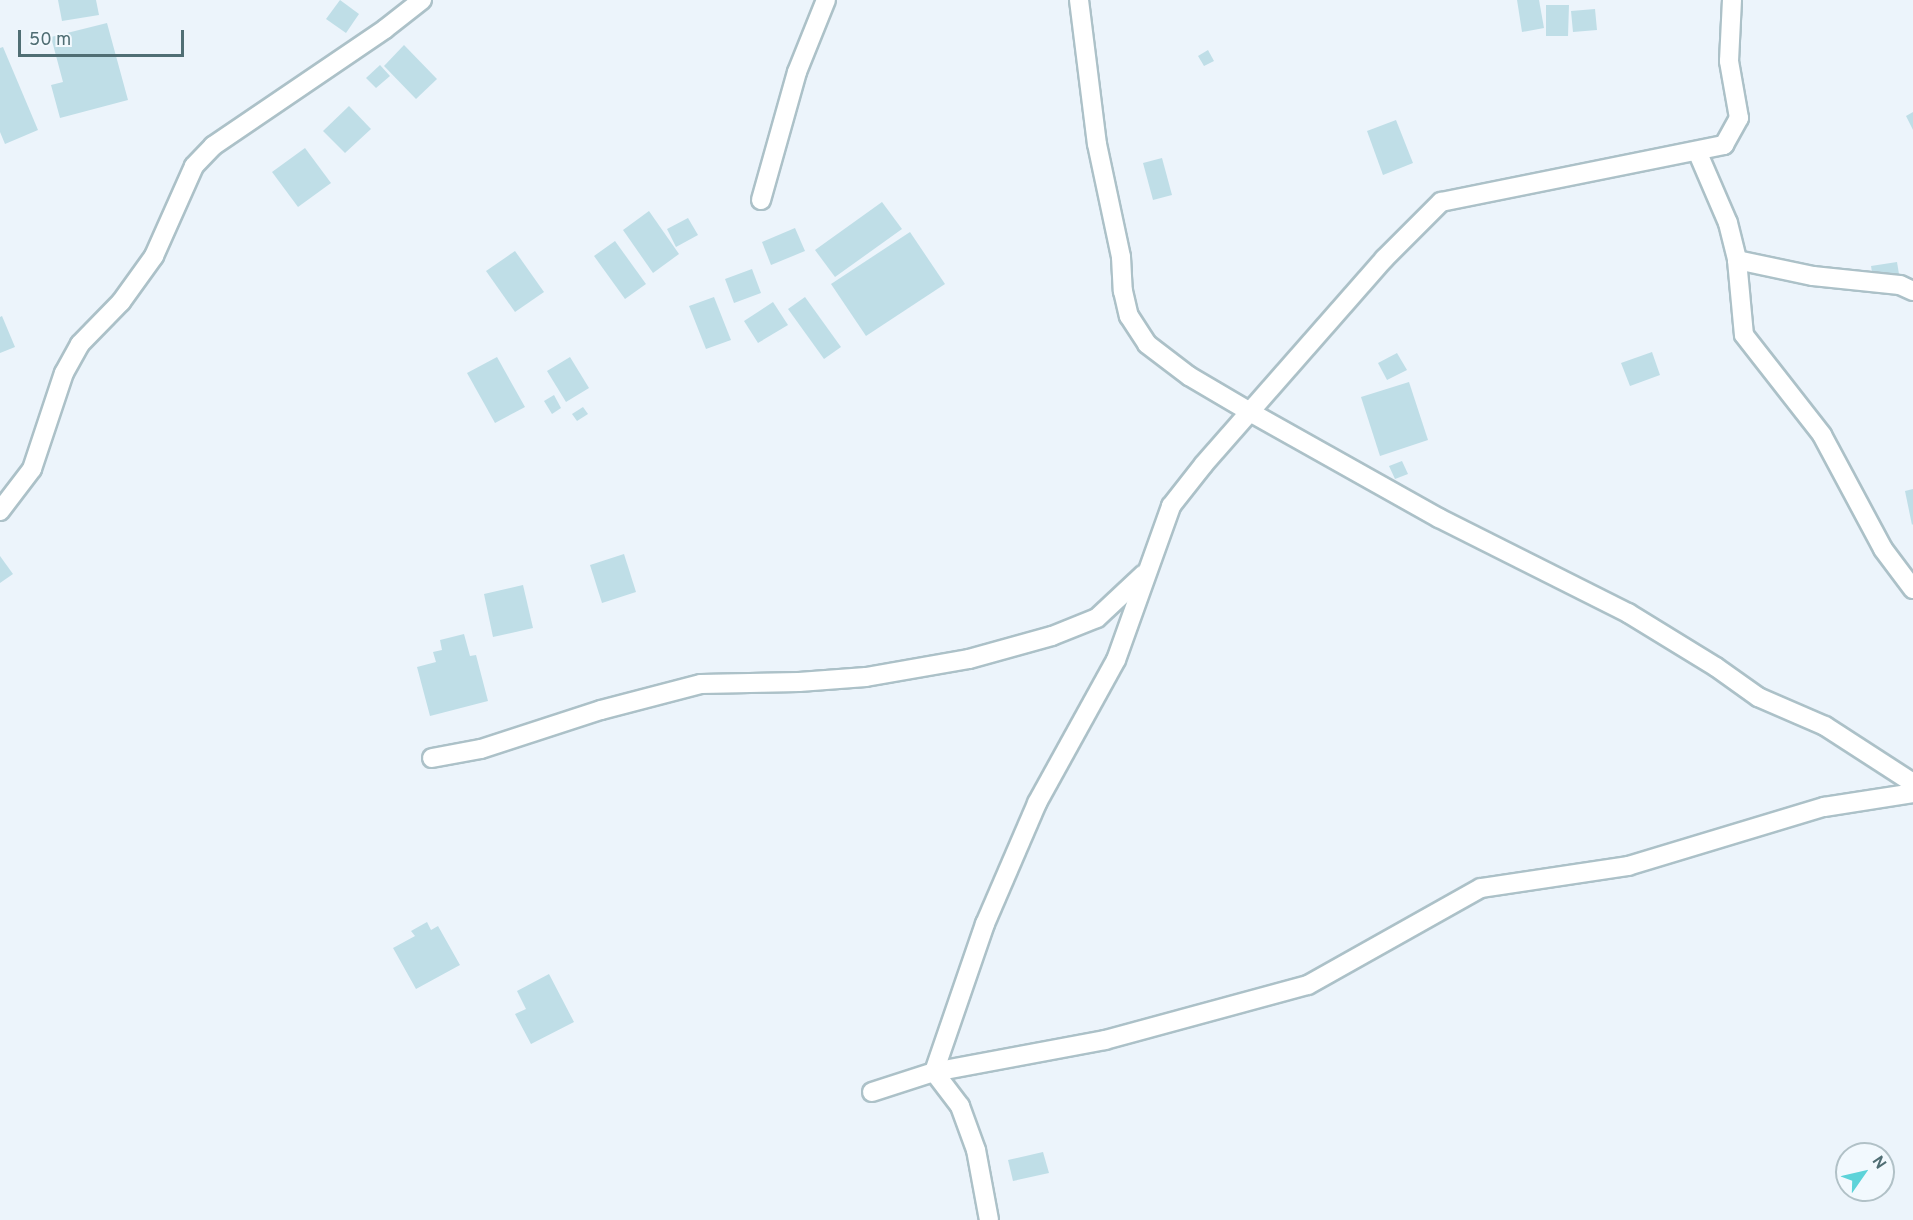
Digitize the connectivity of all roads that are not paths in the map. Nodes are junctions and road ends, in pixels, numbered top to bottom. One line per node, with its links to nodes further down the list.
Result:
1 (422, 0): 10 (street)
2 (826, 0): 6 (street)
3 (1079, 0): 9 (street)
4 (1732, 0): 5 (street)
5 (1697, 151): 7 (street); 9 (street)
6 (761, 200)
7 (1737, 260): 8 (street); 12 (street)
8 (1913, 291)
9 (1250, 412): 11 (street); 14 (street)
10 (0, 511)
11 (1148, 570): 13 (street); 16 (street)
12 (1913, 589)
13 (432, 759)
14 (1913, 783)
15 (1913, 793): 16 (street)
16 (934, 1072): 17 (street); 18 (street)
17 (872, 1092)
18 (989, 1220)

